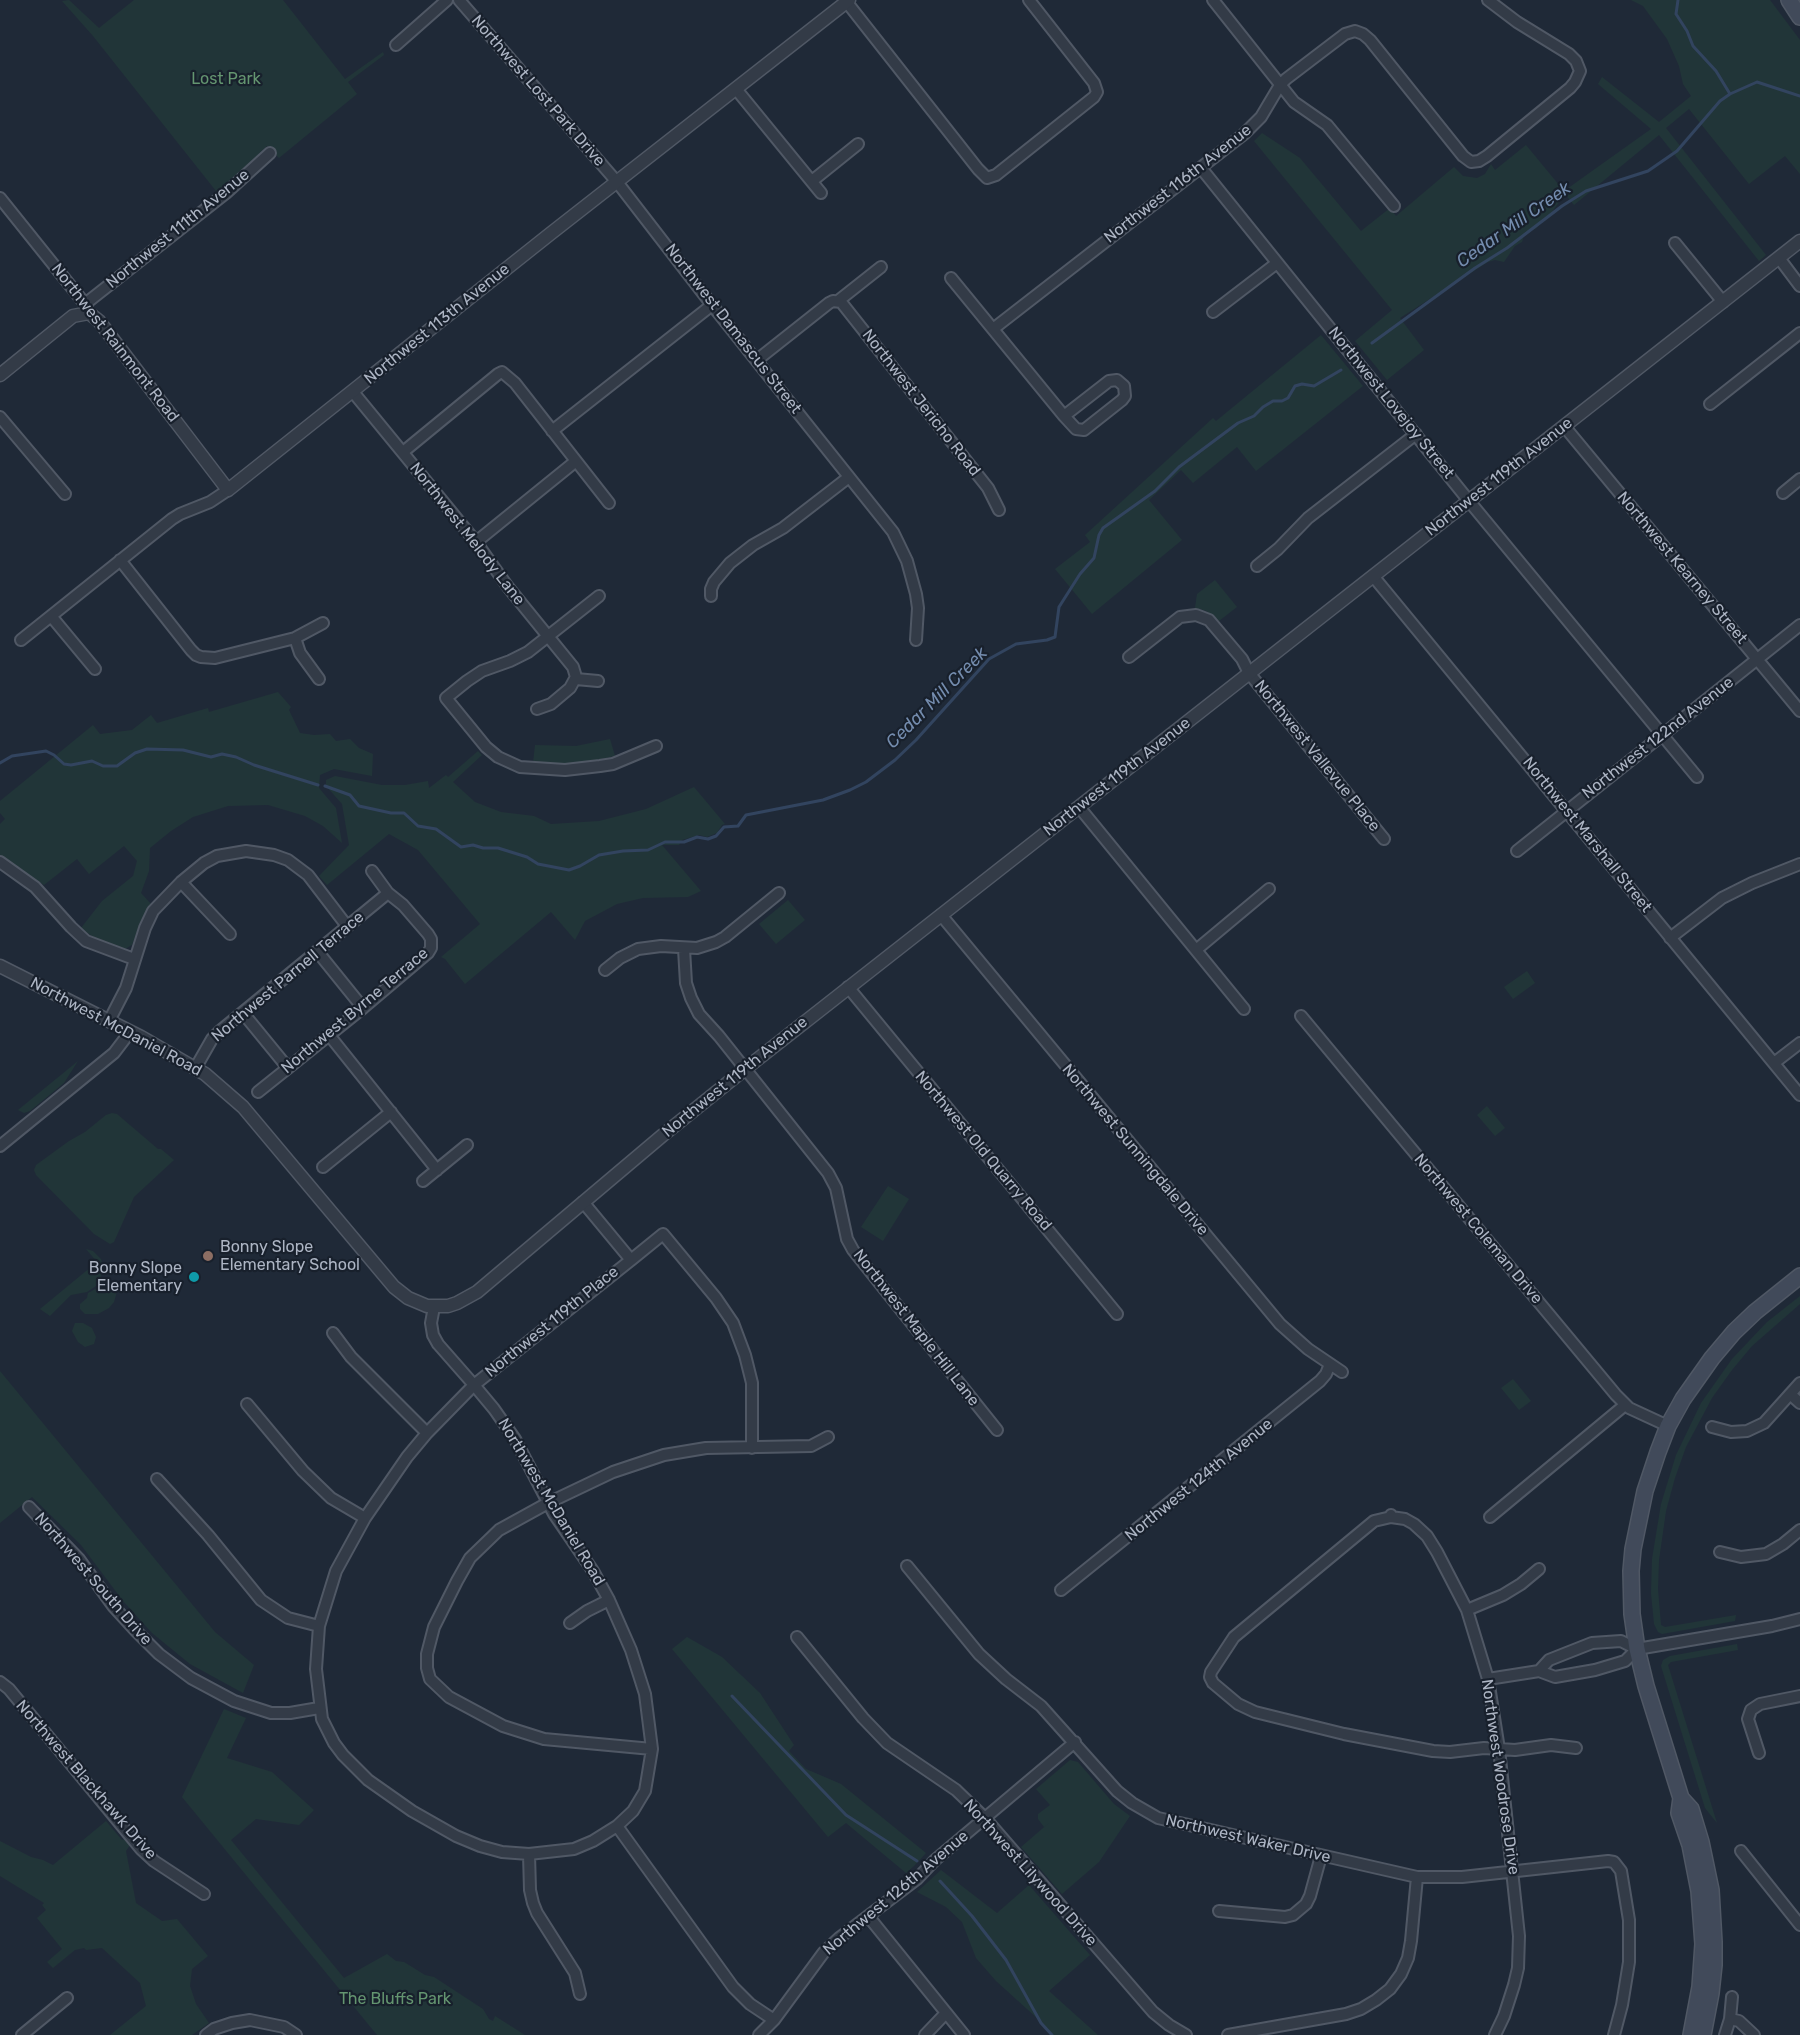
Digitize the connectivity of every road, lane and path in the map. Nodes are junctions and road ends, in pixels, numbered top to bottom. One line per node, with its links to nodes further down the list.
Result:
1 (447, 0): 9 (street)
2 (459, 0): 16 (street, Northwest Lost Park Drive)
3 (847, 0): 4 (street); 11 (street, Northwest 113th Avenue)
4 (1029, 0)
5 (1488, 0): 10 (street, Northwest 116th Avenue)
6 (1789, 0): 8 (main road)
7 (1217, 1): 10 (street)
8 (1800, 17)
9 (396, 45)
10 (1280, 85): 14 (street, Northwest 116th Avenue); 19 (street)
11 (736, 89): 15 (street); 16 (street, Northwest 113th Avenue)
12 (858, 144): 15 (street)
13 (270, 153): 30 (street, Northwest 111th Avenue)
14 (1201, 168): 23 (street, Northwest Lovejoy Street); 32 (street, Northwest 116th Avenue)
15 (812, 181): 17 (street)
16 (617, 182): 29 (street, Northwest Damascus Street); 36 (street, Northwest 113th Avenue)
17 (821, 193)
18 (0, 198): 30 (street, Northwest Rainmont Road)
19 (1394, 206)
20 (1800, 241): 22 (street, Northwest 119th Avenue)
21 (1675, 243): 28 (street)
22 (1779, 258): 26 (street); 28 (street, Northwest 119th Avenue)
23 (1277, 263): 31 (street); 42 (street, Northwest Lovejoy Street)
24 (881, 267): 27 (street)
25 (951, 278): 32 (street)
26 (1800, 286)
27 (838, 301): 34 (street); 52 (street, Northwest Jericho Road)
28 (1723, 302): 40 (street, Northwest 119th Avenue)
29 (712, 305): 34 (street, Northwest Damascus Street); 41 (street)
30 (87, 309): 35 (street, Northwest 111th Avenue); 47 (street, Northwest Rainmont Road)
31 (1213, 312)
32 (993, 329): 38 (street)
33 (1800, 333): 37 (street)
34 (757, 360): 45 (street, Northwest Damascus Street)
35 (0, 375)
36 (352, 392): 43 (street, Northwest Melody Lane); 47 (street, Northwest 113th Avenue)
37 (1710, 404)
38 (1064, 416): 38 (street)
39 (0, 417): 49 (street)
40 (1564, 426): 50 (street, Northwest 119th Avenue); 67 (street, Northwest Kearney Street)
41 (552, 431): 43 (street); 44 (street)
42 (1416, 434): 50 (street, Northwest Lovejoy Street); 55 (street)
43 (403, 452): 53 (street, Northwest Melody Lane)
44 (576, 461): 51 (street); 53 (street)
45 (849, 477): 58 (street); 65 (street, Northwest Damascus Street)
46 (1800, 479): 48 (street)
47 (228, 490): 54 (street, Northwest 113th Avenue)
48 (1783, 493)
49 (64, 494)
50 (1469, 501): 56 (street, Northwest 119th Avenue); 75 (street, Northwest Lovejoy Street)
51 (609, 503)
52 (999, 510)
53 (476, 542): 62 (street, Northwest Melody Lane)
54 (120, 560): 59 (street, Northwest 113th Avenue); 63 (street)
55 (1257, 566)
56 (1373, 576): 69 (street, Northwest 119th Avenue); 79 (street, Northwest Marshall Street)
57 (599, 596): 62 (street)
58 (711, 596)
59 (51, 616): 64 (street, Northwest 113th Avenue); 68 (street)
60 (323, 623): 63 (street)
61 (1800, 626): 67 (street, Northwest 122nd Avenue)
62 (548, 636): 71 (street, Northwest Melody Lane); 76 (street)
63 (295, 638): 70 (street)
64 (21, 640)
65 (916, 640)
66 (1129, 657): 69 (street, Northwest Vallevue Place)
67 (1757, 659): 74 (street, Northwest Kearney Street); 75 (street, Northwest 122nd Avenue)
68 (95, 669)
69 (1249, 673): 78 (street, Northwest 119th Avenue); 80 (street, Northwest Vallevue Place)
70 (319, 679)
71 (576, 680): 72 (street); 73 (street)
72 (598, 681)
73 (537, 709)
74 (1800, 711)
75 (1662, 736): 77 (street, Northwest Lovejoy Street); 79 (street, Northwest 122nd Avenue)
76 (656, 746)
77 (1696, 777)
78 (1079, 807): 89 (street, Northwest 119th Avenue); 94 (street)
79 (1567, 810): 81 (street, Northwest 122nd Avenue); 92 (street, Northwest Marshall Street)
80 (1384, 839)
81 (1517, 851)
82 (0, 862): 96 (street)
83 (1800, 864): 92 (street)
84 (372, 871): 87 (street, Northwest Byrne Terrace)
85 (181, 882): 90 (street); 91 (street); 96 (street)
86 (1269, 889): 94 (street)
87 (387, 893): 90 (street, Northwest Parnell Terrace); 100 (street, Northwest Byrne Terrace)
88 (779, 893): 93 (street)
89 (941, 915): 99 (street, Northwest 119th Avenue); 126 (street, Northwest Sunningdale Drive)
90 (347, 926): 95 (street, Northwest Parnell Terrace)
91 (230, 934)
92 (1670, 938): 108 (street, Northwest Marshall Street)
93 (684, 949): 98 (street); 111 (street, Northwest Maple Hill Lane)
94 (1196, 950): 101 (street)
95 (317, 951): 100 (street); 102 (street, Northwest Parnell Terrace)
96 (134, 959): 104 (street)
97 (0, 966): 104 (street, Northwest McDaniel Road)
98 (605, 970)
99 (848, 987): 111 (street, Northwest 119th Avenue); 124 (street, Northwest Old Quarry Road)
100 (363, 1008): 106 (street, Northwest Byrne Terrace)
101 (1244, 1009)
102 (243, 1012): 109 (street, Northwest Parnell Terrace); 110 (street)
103 (1302, 1016): 133 (street, Northwest Coleman Drive)
104 (109, 1021): 105 (street, Northwest McDaniel Road)
105 (130, 1032): 109 (street, Northwest McDaniel Road); 116 (street)
106 (329, 1035): 110 (street, Northwest Byrne Terrace); 114 (street)
107 (1800, 1043): 108 (street)
108 (1774, 1063): 113 (street, Northwest Marshall Street)
109 (196, 1067): 123 (street, Northwest McDaniel Road)
110 (288, 1068): 112 (street, Northwest Byrne Terrace)
111 (745, 1069): 120 (street, Northwest 119th Avenue); 136 (street, Northwest Maple Hill Lane)
112 (258, 1092)
113 (1800, 1095)
114 (391, 1112): 117 (street); 118 (street)
115 (467, 1145): 118 (street)
116 (0, 1146)
117 (323, 1167)
118 (437, 1170): 119 (street)
119 (423, 1181)
120 (583, 1202): 121 (street); 123 (street, Northwest 119th Avenue)
121 (631, 1260): 129 (street, Northwest 119th Place); 139 (street, Northwest 119th Place)
122 (1800, 1276): 134 (main road)
123 (434, 1307): 129 (street, Northwest McDaniel Road)
124 (1118, 1314)
125 (333, 1333): 137 (street)
126 (1330, 1364): 127 (street, Northwest Sunningdale Drive); 149 (street, Northwest 124th Avenue)
127 (1342, 1372)
128 (1800, 1383): 130 (street)
129 (474, 1385): 137 (street, Northwest 119th Place); 141 (street, Northwest McDaniel Road)
130 (1790, 1394): 131 (street); 135 (street)
131 (1800, 1403)
132 (248, 1404): 144 (street)
133 (1624, 1405): 134 (street, Northwest Coleman Drive); 143 (street)
134 (1668, 1426): 156 (main road)
135 (1712, 1427)
136 (997, 1430)
137 (428, 1433): 144 (street, Northwest 119th Place)
138 (828, 1437): 139 (street)
139 (752, 1448): 141 (street)
140 (158, 1479): 154 (street)
141 (548, 1503): 150 (street, Northwest McDaniel Road); 164 (street)
142 (29, 1507): 161 (street, Northwest South Drive)
143 (1490, 1516)
144 (364, 1518): 154 (street, Northwest 119th Place)
145 (1800, 1530): 146 (street)
146 (1720, 1552)
147 (907, 1566): 162 (street, Northwest Waker Drive)
148 (1539, 1569): 151 (street)
149 (1061, 1590)
150 (609, 1600): 153 (street, Northwest McDaniel Road); 164 (street, Northwest McDaniel Road)
151 (1467, 1610): 158 (street, Northwest Woodrose Drive); 165 (street, Northwest Woodrose Drive)
152 (1800, 1618): 156 (street)
153 (570, 1623)
154 (319, 1626): 161 (street, Northwest 119th Place)
155 (797, 1637): 168 (street, Northwest Lilywood Drive)
156 (1637, 1649): 157 (street); 157 (street); 167 (main road)
157 (1539, 1671): 158 (street)
158 (1488, 1679): 165 (street, Northwest Woodrose Drive)
159 (0, 1682): 175 (street, Northwest Blackhawk Drive)
160 (1800, 1696): 166 (street)
161 (319, 1708): 171 (street, Northwest McDaniel Road)
162 (1075, 1742): 168 (street, Northwest 126th Avenue); 172 (street, Northwest Waker Drive)
163 (1576, 1748): 165 (street)
164 (652, 1749): 169 (street, Northwest McDaniel Road)
165 (1499, 1749): 173 (street, Northwest Woodrose Drive)
166 (1759, 1753)
167 (1681, 1798): 195 (main road); 196 (main road)
168 (985, 1818): 177 (street, Northwest 126th Avenue); 191 (street, Northwest Lilywood Drive)
169 (617, 1826): 171 (street, Northwest McDaniel Road); 184 (street)
170 (1741, 1851): 178 (street)
171 (529, 1854): 179 (street)
172 (1321, 1856): 174 (street, Northwest Waker Drive); 176 (street)
173 (1514, 1873): 174 (street, Northwest Waker Drive); 193 (street, Northwest Woodrose Drive); 194 (street, Northwest Waker Drive)
174 (1417, 1877): 192 (street)
175 (204, 1894)
176 (1219, 1911)
177 (868, 1916): 182 (street); 184 (street, Northwest 126th Avenue)
178 (1800, 1924)
179 (580, 1994)
180 (1732, 1997): 183 (street)
181 (67, 1998): 185 (street)
182 (946, 2013): 189 (street); 190 (street)
183 (1730, 2019): 197 (street); 198 (street)
184 (774, 2020): 188 (street, Northwest 126th Avenue)
185 (22, 2035)
186 (206, 2035): 187 (street)
187 (296, 2035)
188 (759, 2035)
189 (925, 2035)
190 (964, 2035)
191 (1186, 2035)
192 (1228, 2035)
193 (1495, 2035)
194 (1614, 2035)
195 (1691, 2035)
196 (1703, 2035)
197 (1725, 2035)
198 (1754, 2035)

